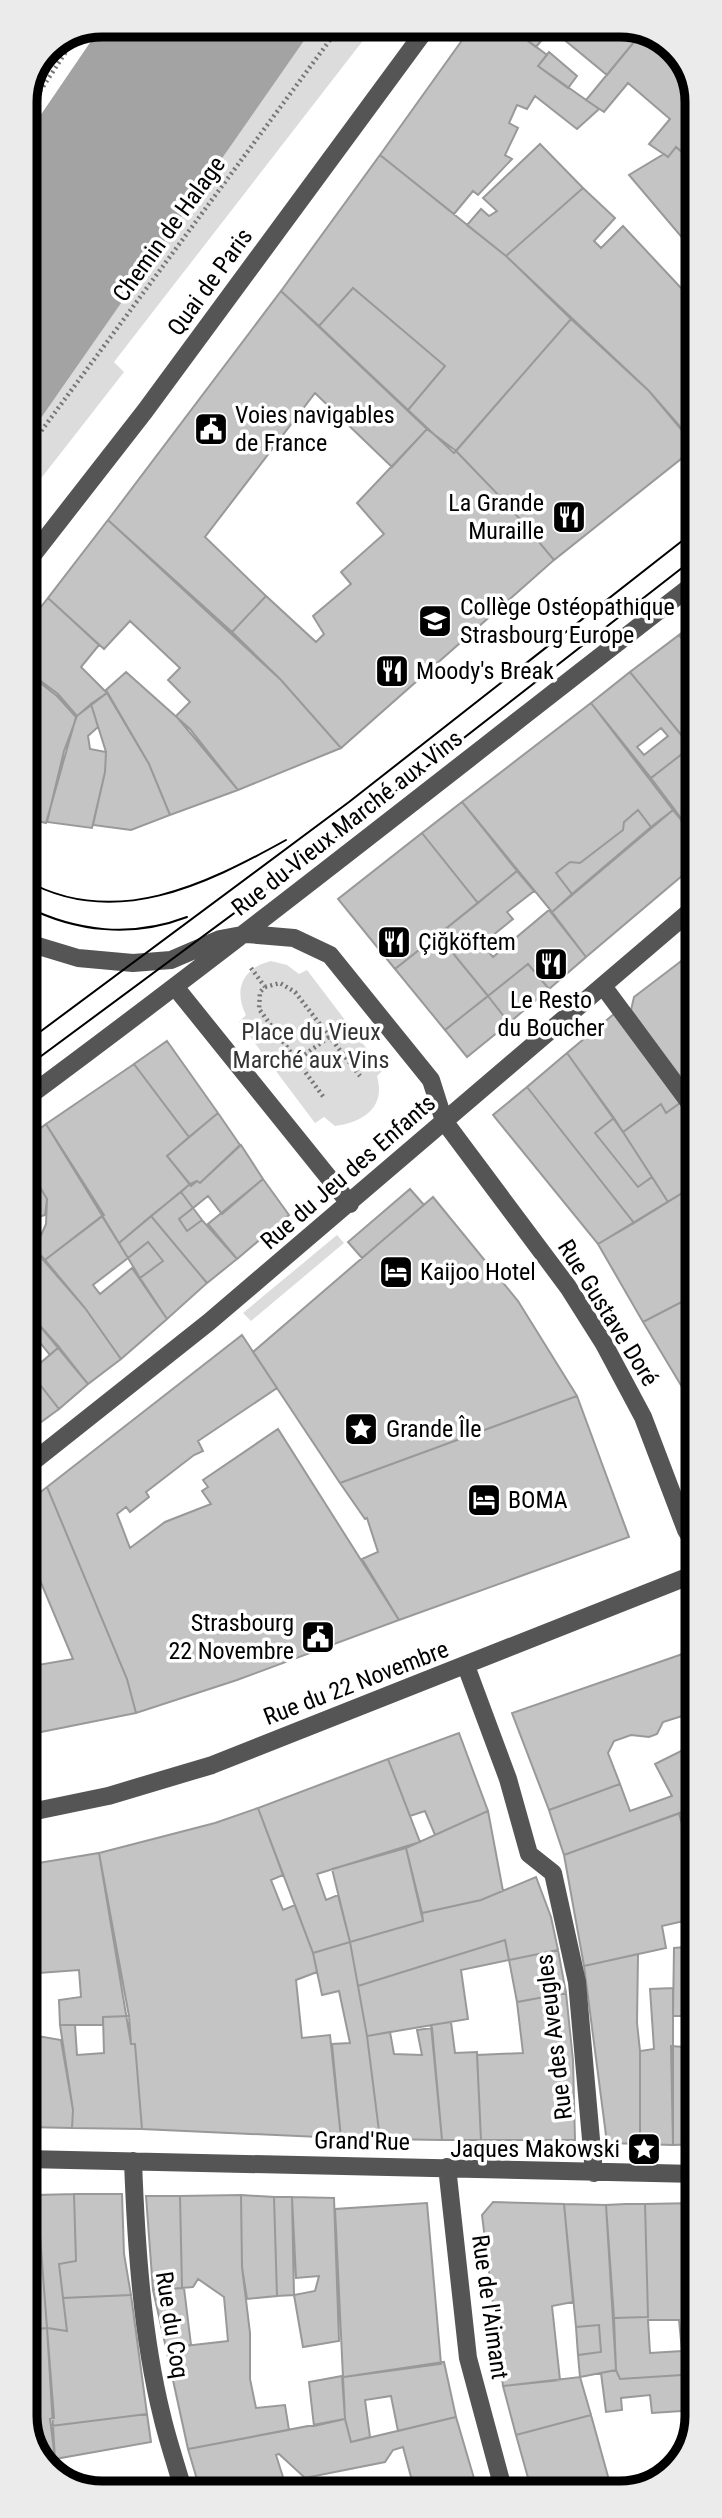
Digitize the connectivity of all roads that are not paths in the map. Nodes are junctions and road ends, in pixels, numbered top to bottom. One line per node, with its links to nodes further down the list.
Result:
1 (420, 37): 2 (street, Quai de Paris)
2 (37, 550)
3 (685, 590): 5 (street, Rue du Vieux Marché aux Vins)
4 (685, 915): 7 (street, Rue du Jeu des Enfants)
5 (247, 934): 6 (street); 8 (street, Rue du Vieux Marché aux Vins); 11 (street)
6 (37, 946)
7 (603, 986): 10 (street); 11 (street, Rue du Jeu des Enfants)
8 (176, 988): 9 (street, Rue du Vieux Marché aux Vins); 12 (street)
9 (37, 1090)
10 (685, 1097)
11 (444, 1121): 12 (street, Rue du Jeu des Enfants); 14 (street, Rue Gustave Doré)
12 (350, 1204): 13 (street, Rue du Jeu des Enfants)
13 (37, 1458)
14 (685, 1530)
15 (685, 1578): 16 (street, Rue du 22 Novembre)
16 (466, 1666): 17 (street, Rue du 22 Novembre); 21 (street, Rue des Aveugles)
17 (37, 1811)
18 (37, 2159): 19 (street, Grand'Rue)
19 (133, 2161): 20 (street, Grand'Rue); 23 (street, Rue du Coq)
20 (447, 2167): 21 (street, Grand'Rue); 24 (street, Rue de l'Aimant)
21 (594, 2173): 22 (street, Grand'Rue)
22 (685, 2174)
23 (181, 2481)
24 (501, 2481)

